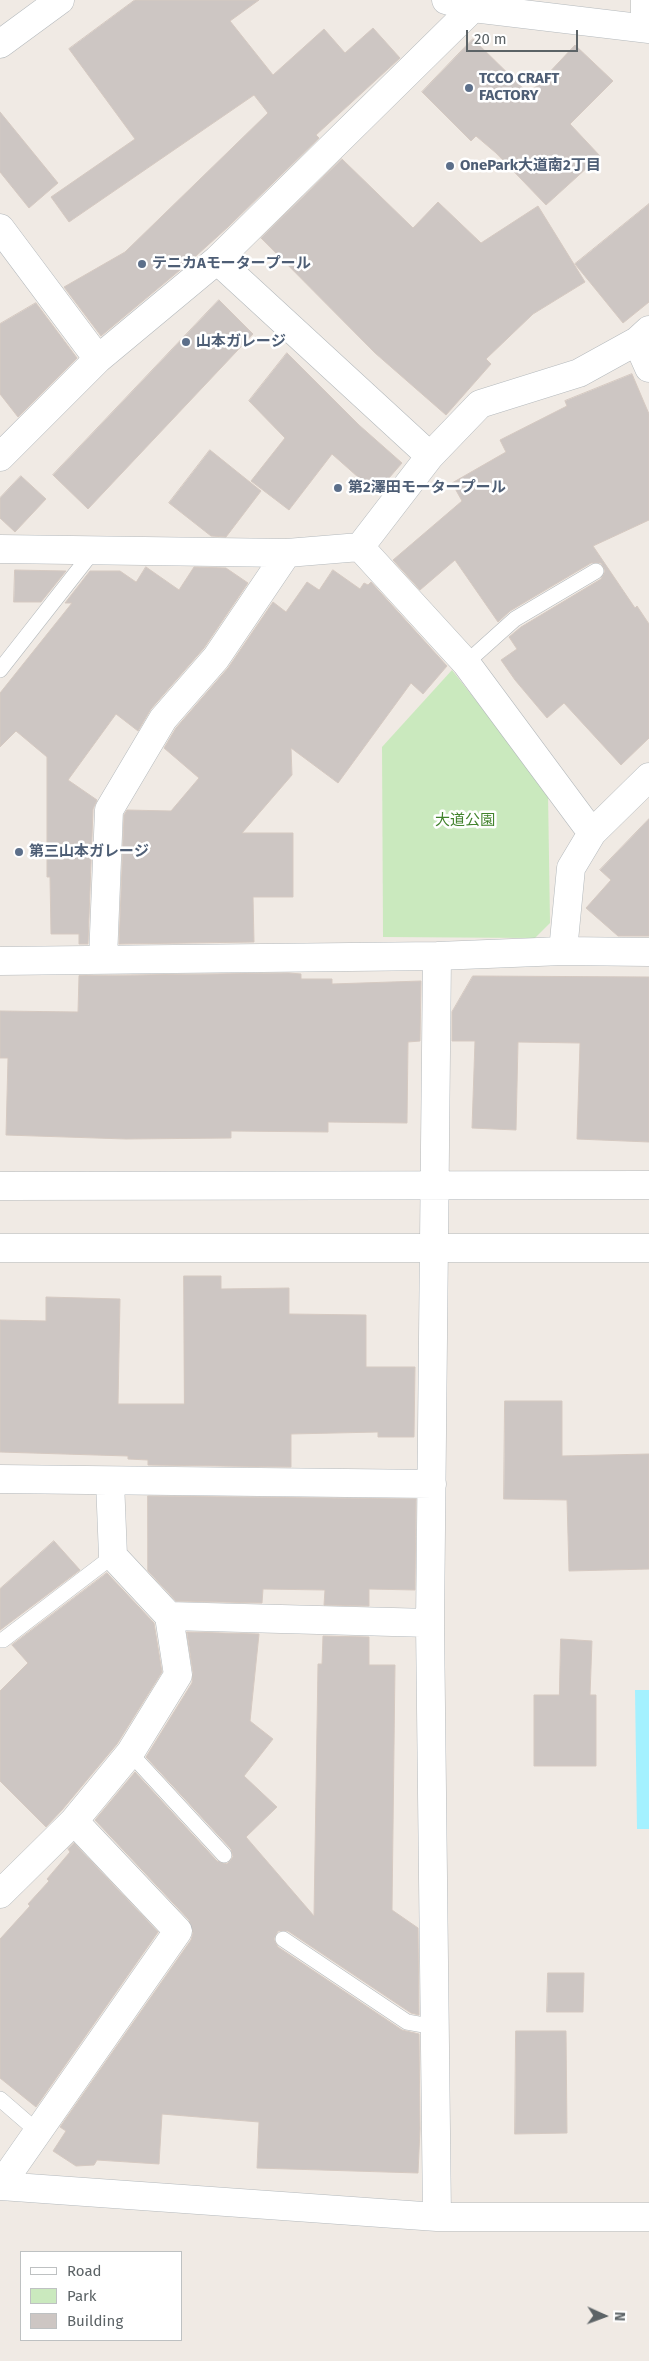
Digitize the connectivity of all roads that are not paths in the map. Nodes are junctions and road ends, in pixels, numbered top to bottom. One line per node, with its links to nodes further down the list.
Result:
1 (60, 0): 6 (street)
2 (446, 0): 4 (street)
3 (645, 0): 5 (street)
4 (473, 8): 5 (street); 8 (street)
5 (647, 29)
6 (0, 44)
7 (0, 228): 10 (street)
8 (217, 260): 10 (street); 13 (street)
9 (643, 336): 11 (street); 13 (street)
10 (98, 359): 12 (street)
11 (649, 368)
12 (4, 446)
13 (430, 456): 14 (street)
14 (360, 547): 17 (street); 19 (street)
15 (0, 549): 16 (street)
16 (94, 550): 17 (street); 20 (lane)
17 (287, 553): 26 (street)
18 (596, 571): 19 (lane)
19 (466, 663): 22 (street)
20 (0, 670)
21 (649, 777): 22 (street)
22 (592, 833): 23 (street)
23 (563, 951): 24 (street); 25 (street)
24 (649, 952)
25 (437, 956): 26 (street); 30 (street)
26 (102, 958): 27 (street)
27 (0, 961)
28 (649, 1185): 30 (street)
29 (0, 1186): 30 (street)
30 (434, 1186): 32 (street)
31 (0, 1248): 32 (street)
32 (434, 1248): 33 (street); 36 (street)
33 (649, 1248)
34 (0, 1479): 35 (street)
35 (110, 1481): 36 (street); 37 (street)
36 (432, 1484): 39 (street)
37 (113, 1556): 38 (street); 40 (lane)
38 (169, 1616): 39 (street); 41 (street)
39 (430, 1623): 46 (street)
40 (0, 1640)
41 (130, 1753): 42 (street); 43 (lane)
42 (74, 1821): 44 (street); 48 (street)
43 (224, 1855)
44 (0, 1894)
45 (283, 1939): 46 (lane)
46 (435, 2027): 50 (street)
47 (0, 2099): 48 (lane)
48 (37, 2131): 49 (street)
49 (0, 2186): 50 (street)
50 (437, 2216): 51 (street)
51 (649, 2217)

